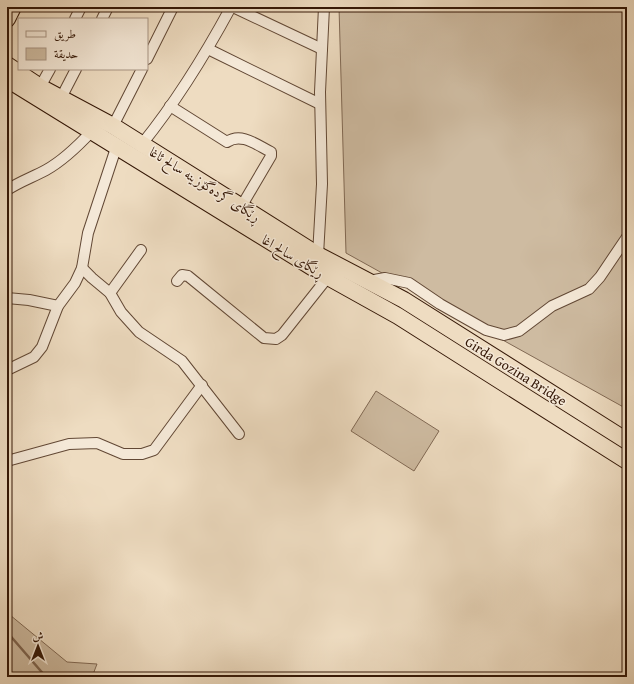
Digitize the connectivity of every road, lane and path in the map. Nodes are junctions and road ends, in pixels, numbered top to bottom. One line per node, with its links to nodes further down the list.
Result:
1 (13, 7): 9 (highway)
2 (81, 7): 7 (street)
3 (108, 7): 8 (street)
4 (173, 7): 12 (street)
5 (232, 7): 10 (street); 11 (street)
6 (324, 7): 11 (street)
7 (76, 18)
8 (102, 18)
9 (7, 19)
10 (208, 49): 20 (street); 21 (street)
11 (322, 49): 20 (street)
12 (148, 57)
13 (7, 65): 18 (highway, ڕێگای گردەگۆزینە سالح ئاغا)
14 (49, 70): 18 (street)
15 (75, 70): 19 (street)
16 (141, 70): 22 (street)
17 (7, 79): 23 (highway, ڕێگای سالح اغا)
18 (40, 87): 19 (highway, ڕێگای گردەگۆزینە سالح ئاغا)
19 (61, 98): 22 (highway, ڕێگای گردەگۆزینە سالح ئاغا)
20 (320, 104): 30 (street)
21 (170, 106): 24 (street); 27 (street)
22 (113, 126): 24 (highway, ڕێگای گردەگۆزینە سالح ئاغا)
23 (92, 131): 25 (highway, ڕێگای سالح اغا); 26 (street)
24 (142, 144): 27 (highway, ڕێگای گردەگۆزینە سالح ئاغا)
25 (116, 148): 31 (street); 32 (highway, ڕێگای سالح اغا)
26 (7, 190)
27 (241, 207): 30 (highway, ڕێگای گردەگۆزینە سالح ئاغا)
28 (627, 237): 34 (street)
29 (141, 250): 35 (street)
30 (318, 255): 34 (highway, ڕێگای گردەگۆزینە سالح ئاغا)
31 (82, 268): 35 (street); 38 (street)
32 (328, 278): 33 (street); 34 (highway, ڕێگای سالح اغا)
33 (177, 281)
34 (362, 288): 37 (highway, ڕێگای گردەگۆزینە سالح ئاغا); 44 (highway, ڕێگای سالح اغا)
35 (110, 293): 40 (street)
36 (7, 298): 38 (street)
37 (404, 300): 42 (highway, Girda Gozina Bridge)
38 (58, 306): 39 (street)
39 (7, 370)
40 (202, 385): 41 (street); 43 (street)
41 (239, 434)
42 (627, 441)
43 (7, 461)
44 (627, 461)

